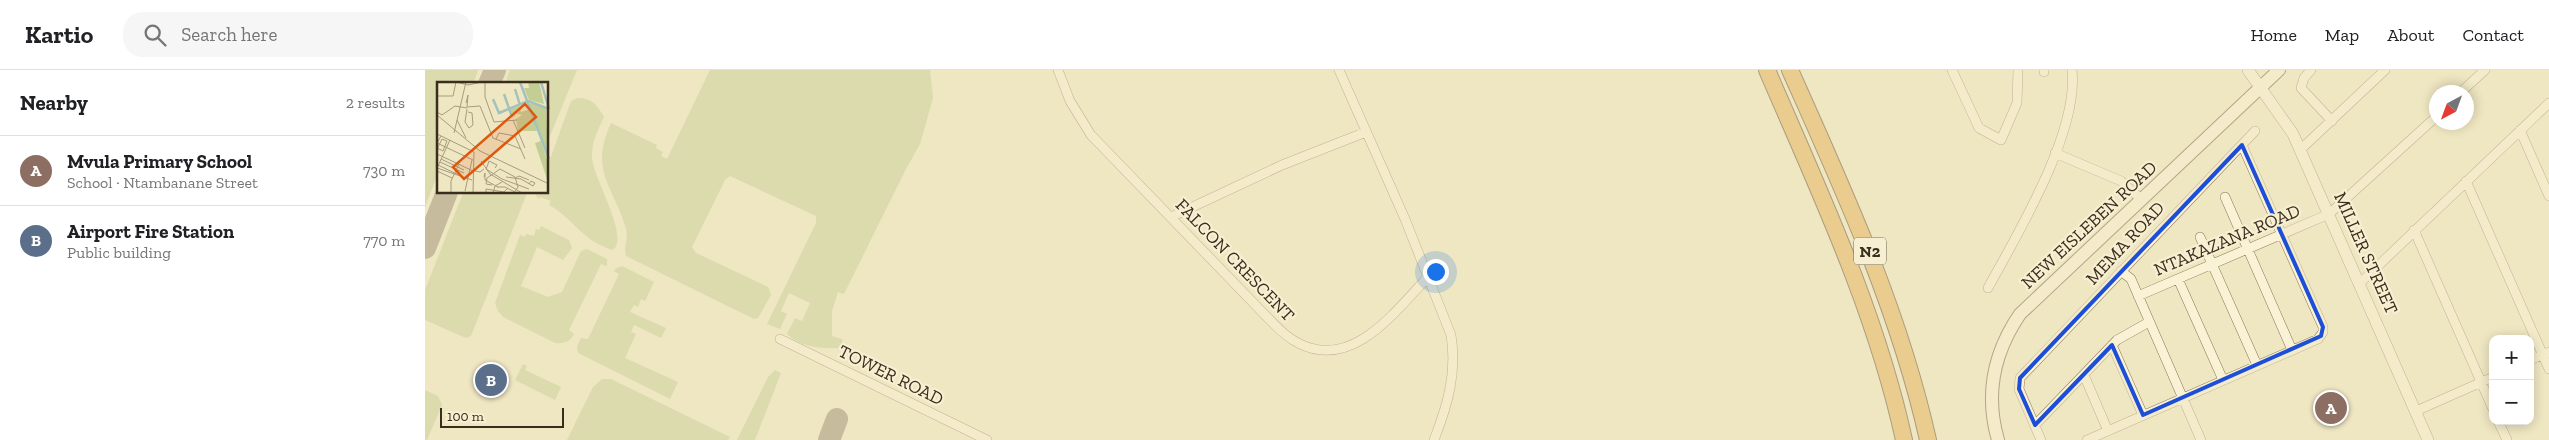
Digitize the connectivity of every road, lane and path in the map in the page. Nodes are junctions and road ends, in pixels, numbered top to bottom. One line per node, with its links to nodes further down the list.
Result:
1 (1058, 70): 29 (street, FALCON CRESCENT)
2 (1339, 70): 20 (street)
3 (1767, 70): 55 (highway, N2)
4 (1790, 70): 65 (highway, N2)
5 (1952, 70): 6 (street)
6 (2018, 70)
7 (2072, 70): 23 (street)
8 (2248, 70): 14 (street, MILLER STREET)
9 (2279, 70): 14 (main road, NEW EISLEBEN ROAD)
10 (2311, 70): 16 (street)
11 (2385, 70): 16 (street)
12 (2485, 70): 13 (street)
13 (2469, 85)
14 (2259, 88): 22 (street, MILLER STREET); 27 (main road, NEW EISLEBEN ROAD)
15 (2549, 103): 18 (street)
16 (2332, 121): 22 (street)
17 (2429, 123): 28 (street)
18 (2520, 130): 24 (street); 25 (street)
19 (2255, 131): 21 (street, MEMA ROAD)
20 (1366, 132): 29 (street); 36 (street)
21 (2242, 145): 31 (street); 35 (street, MEMA ROAD)
22 (2300, 150): 28 (street, MILLER STREET)
23 (2055, 153): 27 (street); 39 (street)
24 (2466, 181): 30 (street); 45 (street)
25 (2549, 196)
26 (2225, 197): 33 (street)
27 (2141, 199): 66 (main road, NEW EISLEBEN ROAD)
28 (2329, 214): 31 (street, NTAKAZANA ROAD); 38 (street, MILLER STREET)
29 (1171, 217): 36 (street, FALCON CRESCENT)
30 (2414, 230): 38 (street); 52 (street)
31 (2282, 232): 33 (street, NTAKAZANA ROAD); 44 (street)
32 (2200, 237): 34 (street)
33 (2247, 248): 34 (street, NTAKAZANA ROAD); 44 (street)
34 (2212, 264): 37 (street, NTAKAZANA ROAD); 47 (street)
35 (2121, 271): 40 (street); 58 (street, MEMA ROAD)
36 (1429, 276): 62 (street)
37 (2178, 279): 40 (street, NTAKAZANA ROAD); 51 (street)
38 (2360, 282): 56 (street, MILLER STREET)
39 (1989, 288)
40 (2138, 296): 41 (street)
41 (2149, 322): 43 (street); 53 (street)
42 (781, 338): 61 (street, TOWER ROAD)
43 (2112, 346): 49 (street); 57 (street)
44 (2292, 350): 47 (street)
45 (2546, 354): 46 (street); 48 (street)
46 (2534, 358)
47 (2257, 366): 51 (street)
48 (2549, 369)
49 (2084, 375): 58 (street); 60 (street)
50 (2489, 378): 52 (street)
51 (2223, 380): 53 (street)
52 (2481, 381): 54 (street); 56 (street)
53 (2182, 398): 57 (street); 69 (street)
54 (2489, 400)
55 (1897, 407): 63 (highway); 64 (highway, N2)
56 (2416, 411): 70 (street, MILLER STREET)
57 (2143, 415): 60 (street)
58 (2035, 425): 67 (street)
59 (2500, 425): 71 (street)
60 (2108, 431): 68 (street)
61 (987, 440)
62 (1434, 440)
63 (1895, 440)
64 (1904, 440)
65 (1928, 440)
66 (1998, 440)
67 (2041, 440)
68 (2087, 440)
69 (2201, 440)
70 (2428, 440)
71 (2507, 440)

